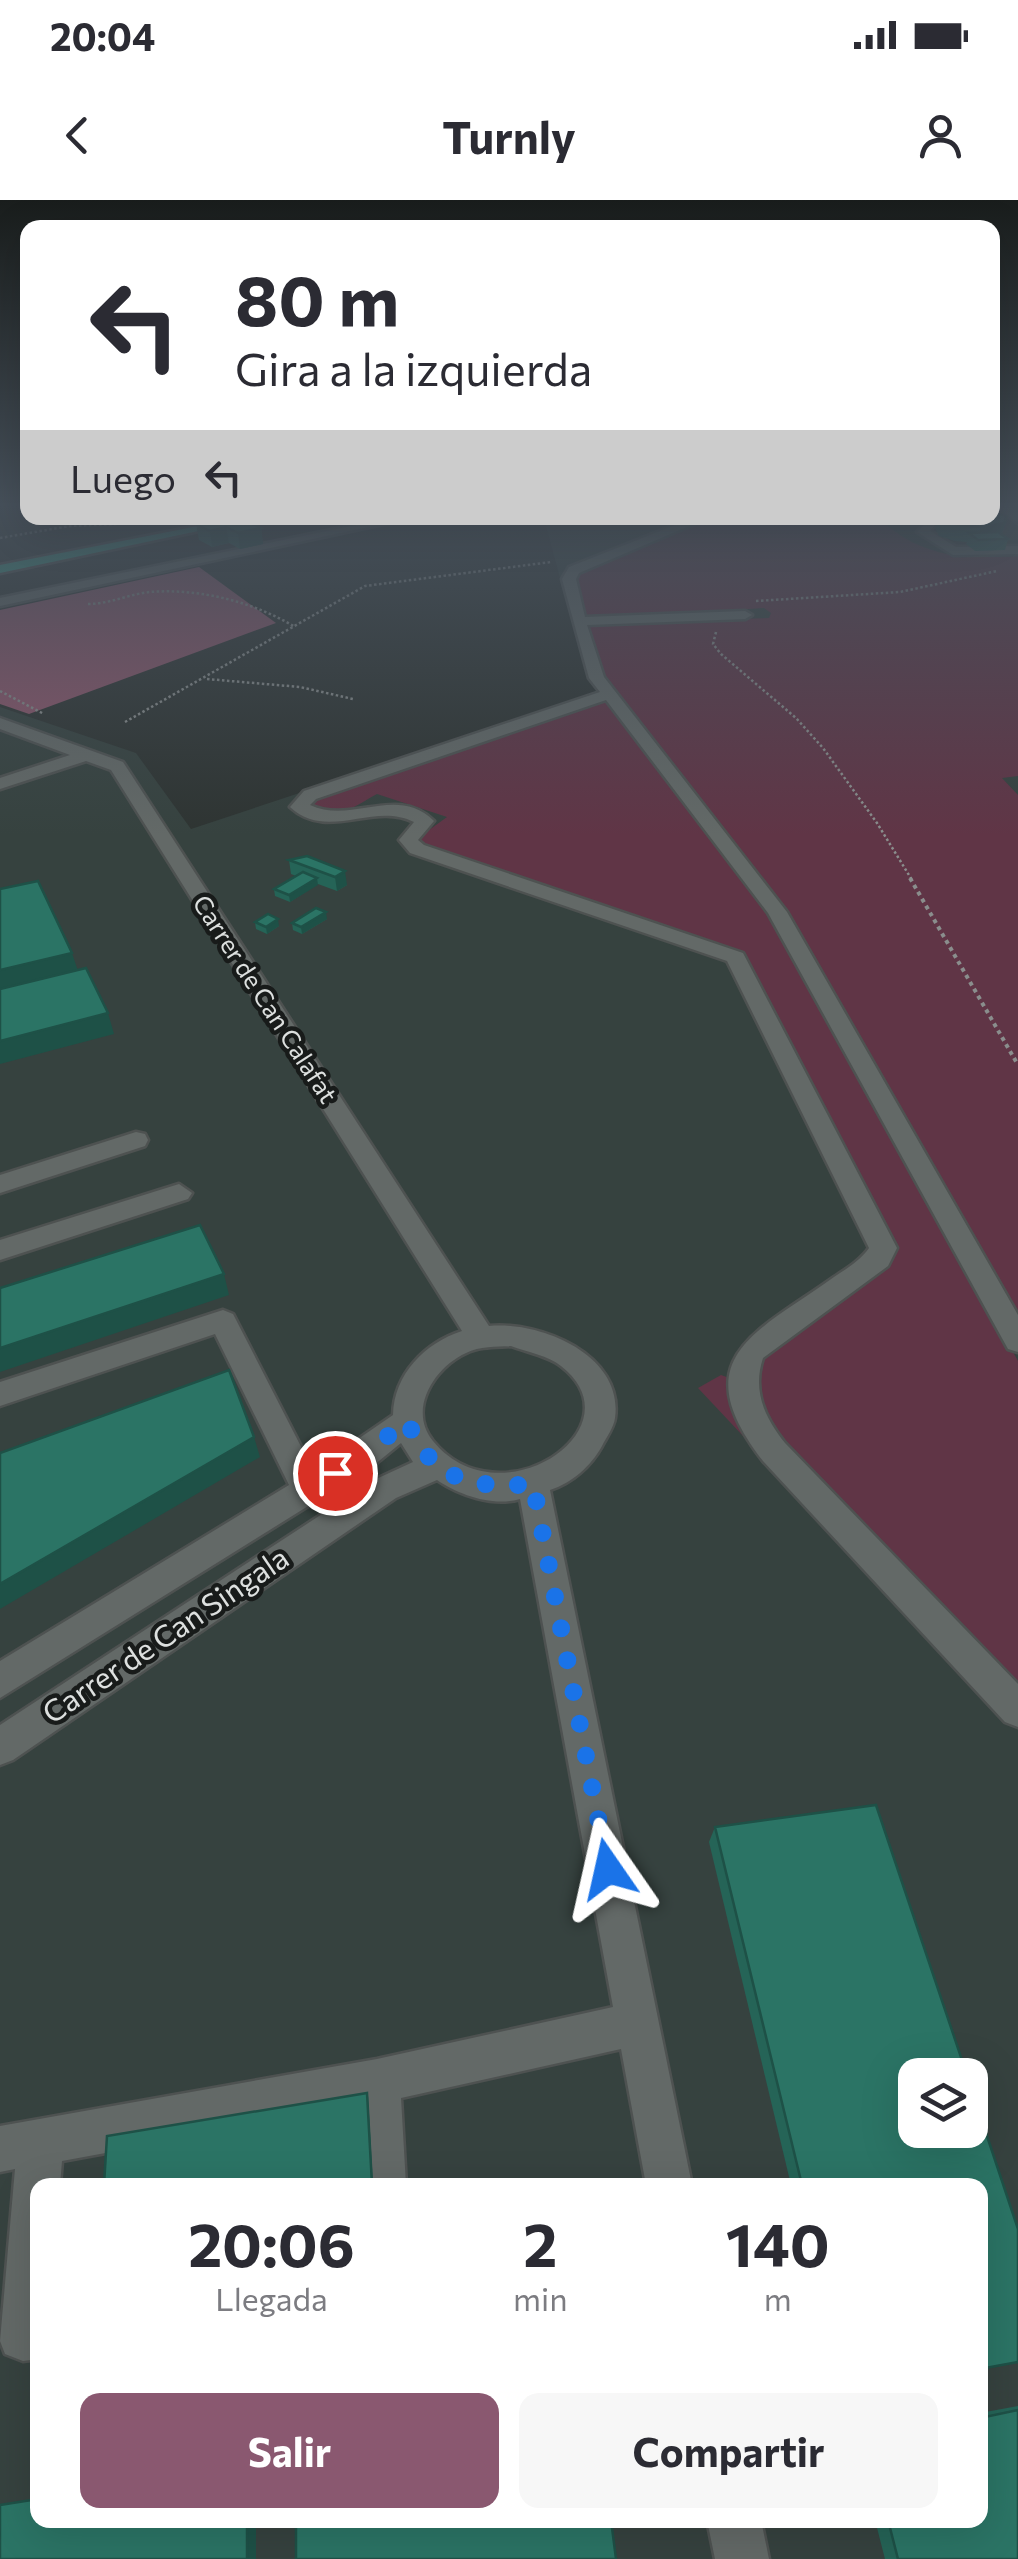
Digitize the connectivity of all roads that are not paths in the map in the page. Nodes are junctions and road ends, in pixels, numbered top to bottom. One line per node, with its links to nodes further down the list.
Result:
1 (578, 614): 3 (street)
2 (745, 615): 3 (street)
3 (579, 621): 4 (street)
4 (608, 694): 13 (street); 20 (street)
5 (0, 723): 6 (street, Carrer de Can Calafat)
6 (89, 754): 7 (street); 12 (street, Carrer de Can Calafat)
7 (0, 784)
8 (136, 1140): 9 (street)
9 (0, 1184)
10 (179, 1193): 11 (street)
11 (0, 1250)
12 (481, 1337): 15 (street); 17 (street)
13 (1018, 1341)
14 (0, 1394): 18 (street)
15 (408, 1422): 16 (street); 18 (street, Carrer de Can Singala)
16 (436, 1466): 17 (street); 21 (street, Carrer de Can Singala)
17 (533, 1484): 22 (street)
18 (307, 1490): 19 (street, Carrer de Can Singala)
19 (0, 1681)
20 (1018, 1710)
21 (0, 1747)
22 (638, 2023): 23 (street); 26 (street)
23 (378, 2081): 24 (street); 25 (street)
24 (20, 2146): 27 (street)
25 (383, 2178)
26 (669, 2178)
27 (30, 2335)
28 (736, 2528): 29 (street)
29 (742, 2559)

